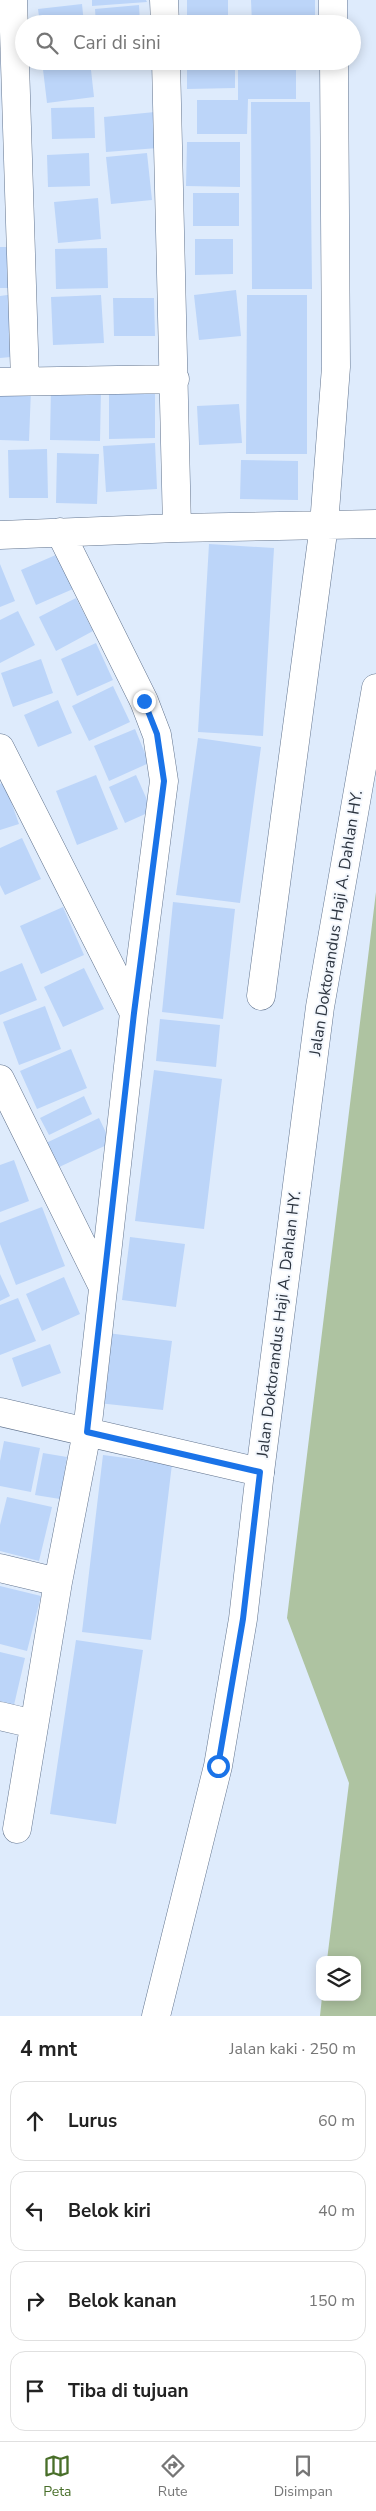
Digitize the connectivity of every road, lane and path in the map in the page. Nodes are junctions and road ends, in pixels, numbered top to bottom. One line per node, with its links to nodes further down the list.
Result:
1 (13, 0): 9 (street)
2 (164, 0): 4 (street)
3 (333, 0): 5 (street)
4 (165, 15)
5 (334, 15)
6 (166, 70): 8 (street)
7 (334, 70): 11 (street)
8 (174, 379): 9 (street); 12 (street)
9 (13, 382)
10 (376, 524): 11 (street)
11 (324, 525): 12 (street); 17 (street)
12 (177, 528): 13 (street)
13 (60, 532): 14 (street); 18 (street)
14 (0, 535)
15 (376, 688): 23 (street, Jalan Doktorandus Haji A. Dahlan HY.)
16 (0, 748): 18 (street)
17 (261, 996)
18 (134, 1013): 20 (street)
19 (0, 1079): 20 (street)
20 (102, 1287): 22 (street)
21 (0, 1412): 22 (street)
22 (87, 1432): 23 (street); 25 (street)
23 (260, 1472): 29 (street, Jalan Doktorandus Haji A. Dahlan HY.)
24 (0, 1568): 25 (street)
25 (58, 1582): 27 (street)
26 (0, 1716): 27 (street)
27 (34, 1724): 28 (street)
28 (16, 1829)
29 (156, 2016)

